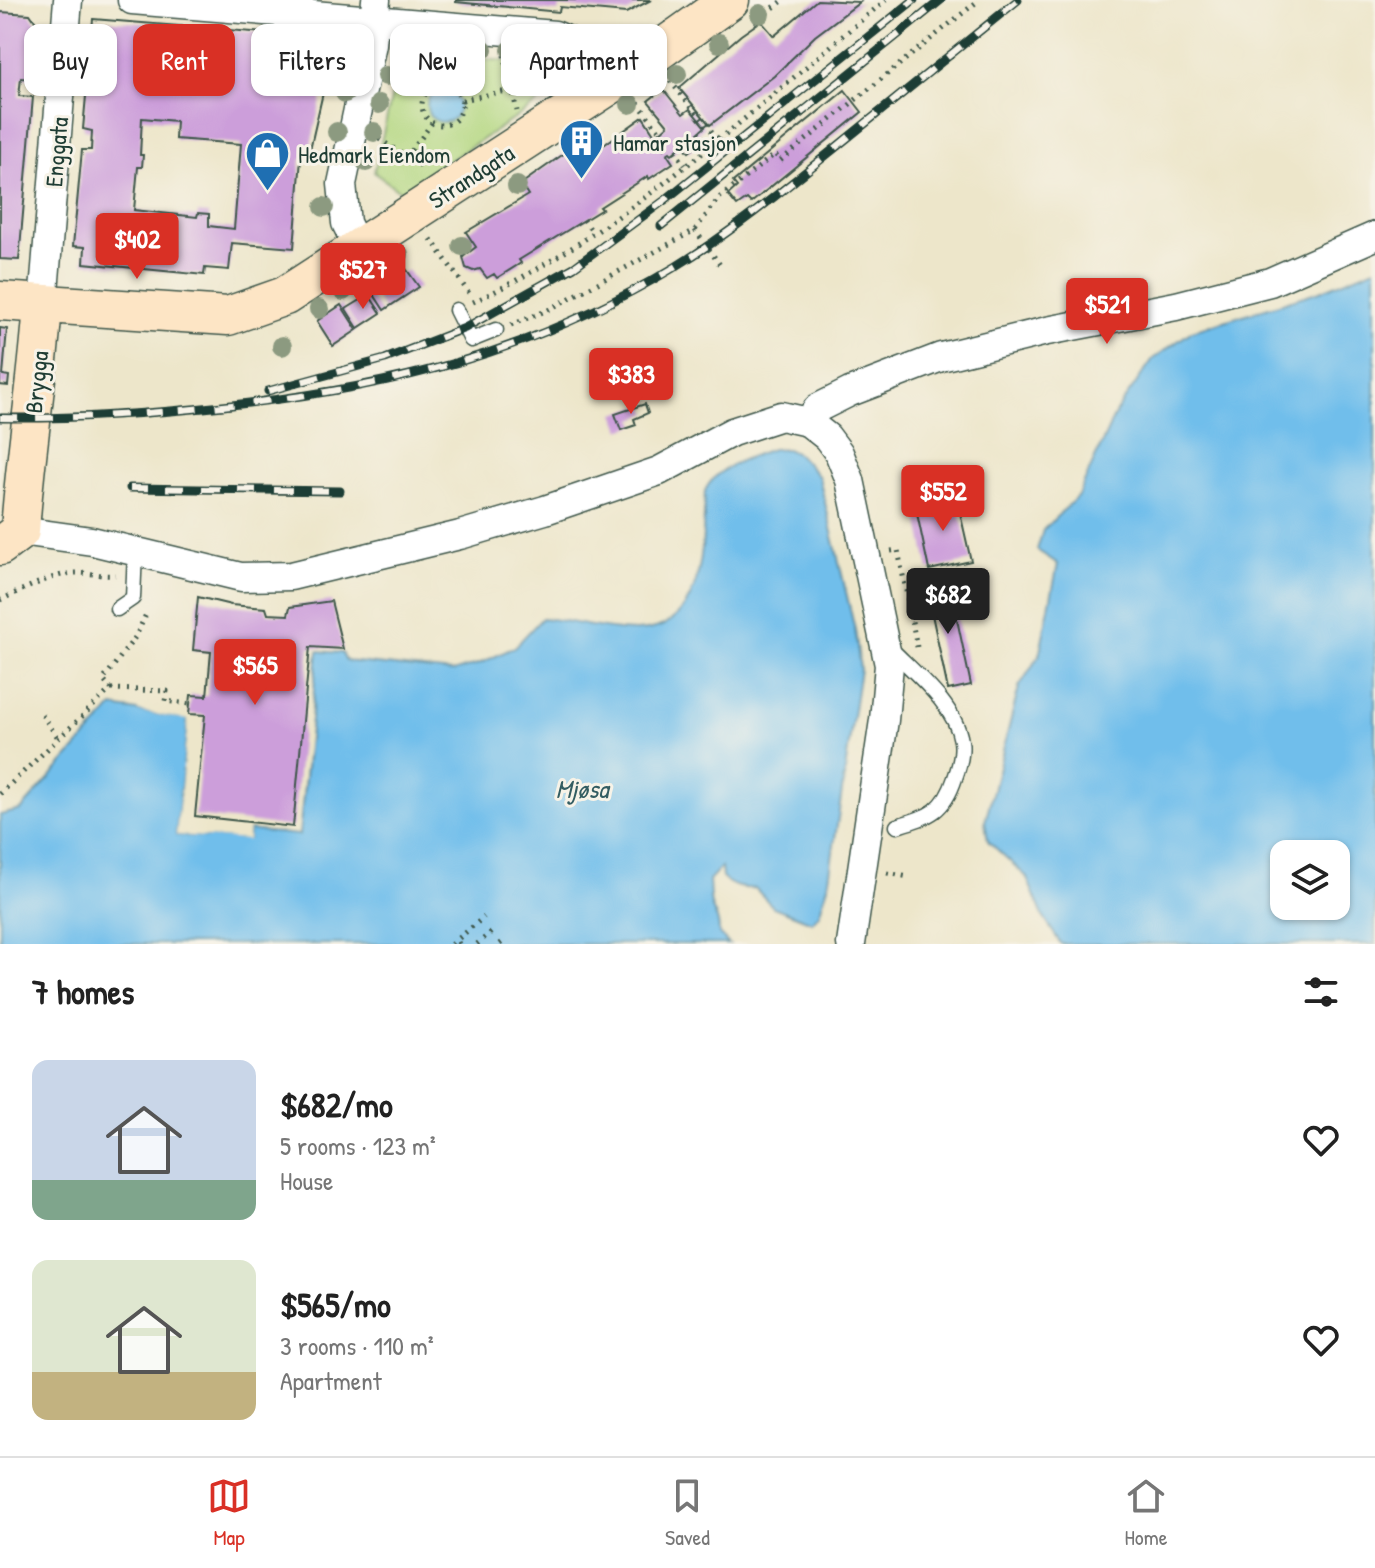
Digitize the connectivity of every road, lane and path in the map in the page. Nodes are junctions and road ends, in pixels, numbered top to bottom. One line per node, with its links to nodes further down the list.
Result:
1 (68, 0): 39 (street, Enggata)
2 (132, 0): 6 (street)
3 (730, 0): 8 (main road, Strandgata)
4 (979, 0): 28 (path)
5 (883, 1): 23 (path)
6 (375, 10): 7 (street); 35 (street)
7 (501, 28)
8 (667, 56)
9 (670, 81): 23 (path)
10 (501, 92): 16 (path)
11 (425, 96): 18 (path)
12 (460, 96): 16 (path)
13 (514, 96): 17 (path)
14 (620, 96): 35 (main road, Strandgata)
15 (630, 96): 20 (path)
16 (462, 100): 18 (path)
17 (520, 119)
18 (432, 123): 25 (path)
19 (694, 129): 22 (path)
20 (660, 132)
21 (374, 136): 25 (path)
22 (684, 137)
23 (719, 140): 26 (path)
24 (675, 151): 26 (path)
25 (407, 157): 27 (path)
26 (685, 165): 32 (path)
27 (434, 176)
28 (732, 188): 29 (path); 31 (path)
29 (738, 195)
30 (584, 220): 32 (path)
31 (695, 230): 36 (path); 41 (path)
32 (593, 233): 38 (path)
33 (1375, 236): 42 (street)
34 (431, 238): 38 (path)
35 (359, 249): 39 (main road, Strandgata)
36 (723, 269)
37 (0, 301): 39 (main road, Strandgata)
38 (474, 301): 40 (path)
39 (43, 304): 43 (main road, Brygga)
40 (458, 309): 41 (lane)
41 (496, 330)
42 (808, 422): 44 (street); 49 (street)
43 (10, 538): 44 (street)
44 (135, 552): 47 (lane)
45 (100, 577): 46 (path)
46 (0, 600)
47 (117, 609)
48 (148, 609): 50 (path)
49 (884, 642): 55 (lane); 60 (street)
50 (111, 689): 51 (path); 53 (path)
51 (190, 704)
52 (42, 715): 53 (path)
53 (59, 739): 54 (path)
54 (0, 794)
55 (897, 826)
56 (484, 917): 58 (path)
57 (494, 930): 59 (path)
58 (456, 942)
59 (477, 944)
60 (851, 944)

